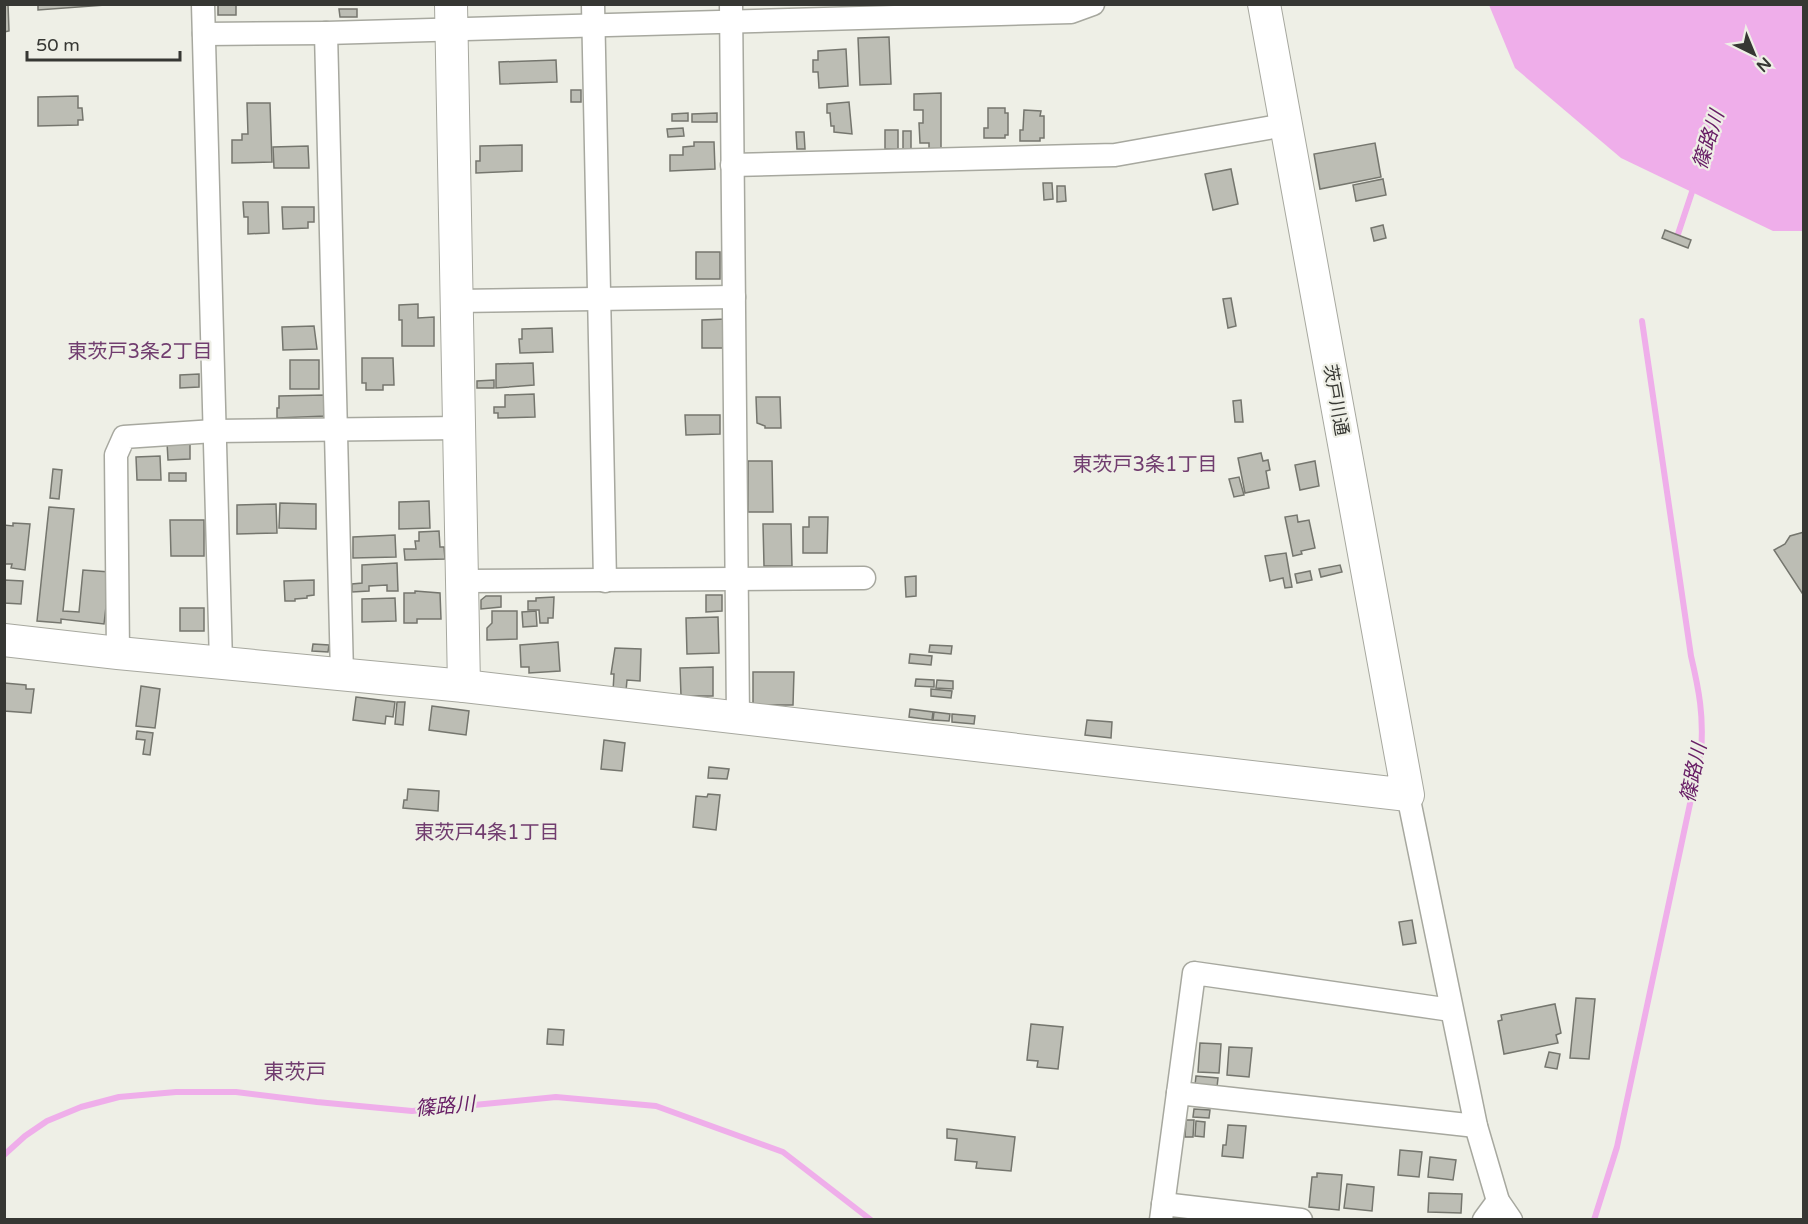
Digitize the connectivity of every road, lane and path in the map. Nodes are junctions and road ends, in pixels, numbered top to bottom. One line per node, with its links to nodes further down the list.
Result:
1 (203, 4): 8 (street)
2 (1264, 4): 9 (street, 茨戸川通)
3 (1086, 6): 4 (street)
4 (731, 13): 5 (street); 10 (street)
5 (593, 14): 6 (street); 12 (street)
6 (452, 16): 7 (street); 13 (street)
7 (326, 33): 8 (street); 15 (street)
8 (204, 34): 16 (street)
9 (1285, 125): 10 (street); 27 (street, 茨戸川通)
10 (732, 165): 11 (street)
11 (734, 297): 12 (street); 18 (street)
12 (599, 299): 13 (street); 20 (street)
13 (457, 301): 14 (street)
14 (459, 428): 15 (street); 19 (street)
15 (336, 429): 16 (street); 24 (street)
16 (214, 431): 22 (street); 23 (street)
17 (864, 578): 18 (street)
18 (736, 580): 20 (street); 26 (street)
19 (462, 581): 20 (street); 25 (street)
20 (605, 581)
21 (4, 640): 22 (street)
22 (118, 653): 23 (street)
23 (221, 663): 24 (street)
24 (342, 674): 25 (street)
25 (464, 686): 26 (street)
26 (738, 718): 27 (street)
27 (1408, 795): 28 (street)
28 (1451, 1010): 29 (street); 30 (street)
29 (1178, 1093): 30 (street); 32 (street)
30 (1476, 1126): 31 (street)
31 (1504, 1210): 34 (street)
32 (1162, 1212): 33 (street)
33 (1302, 1220)
34 (1485, 1220)

